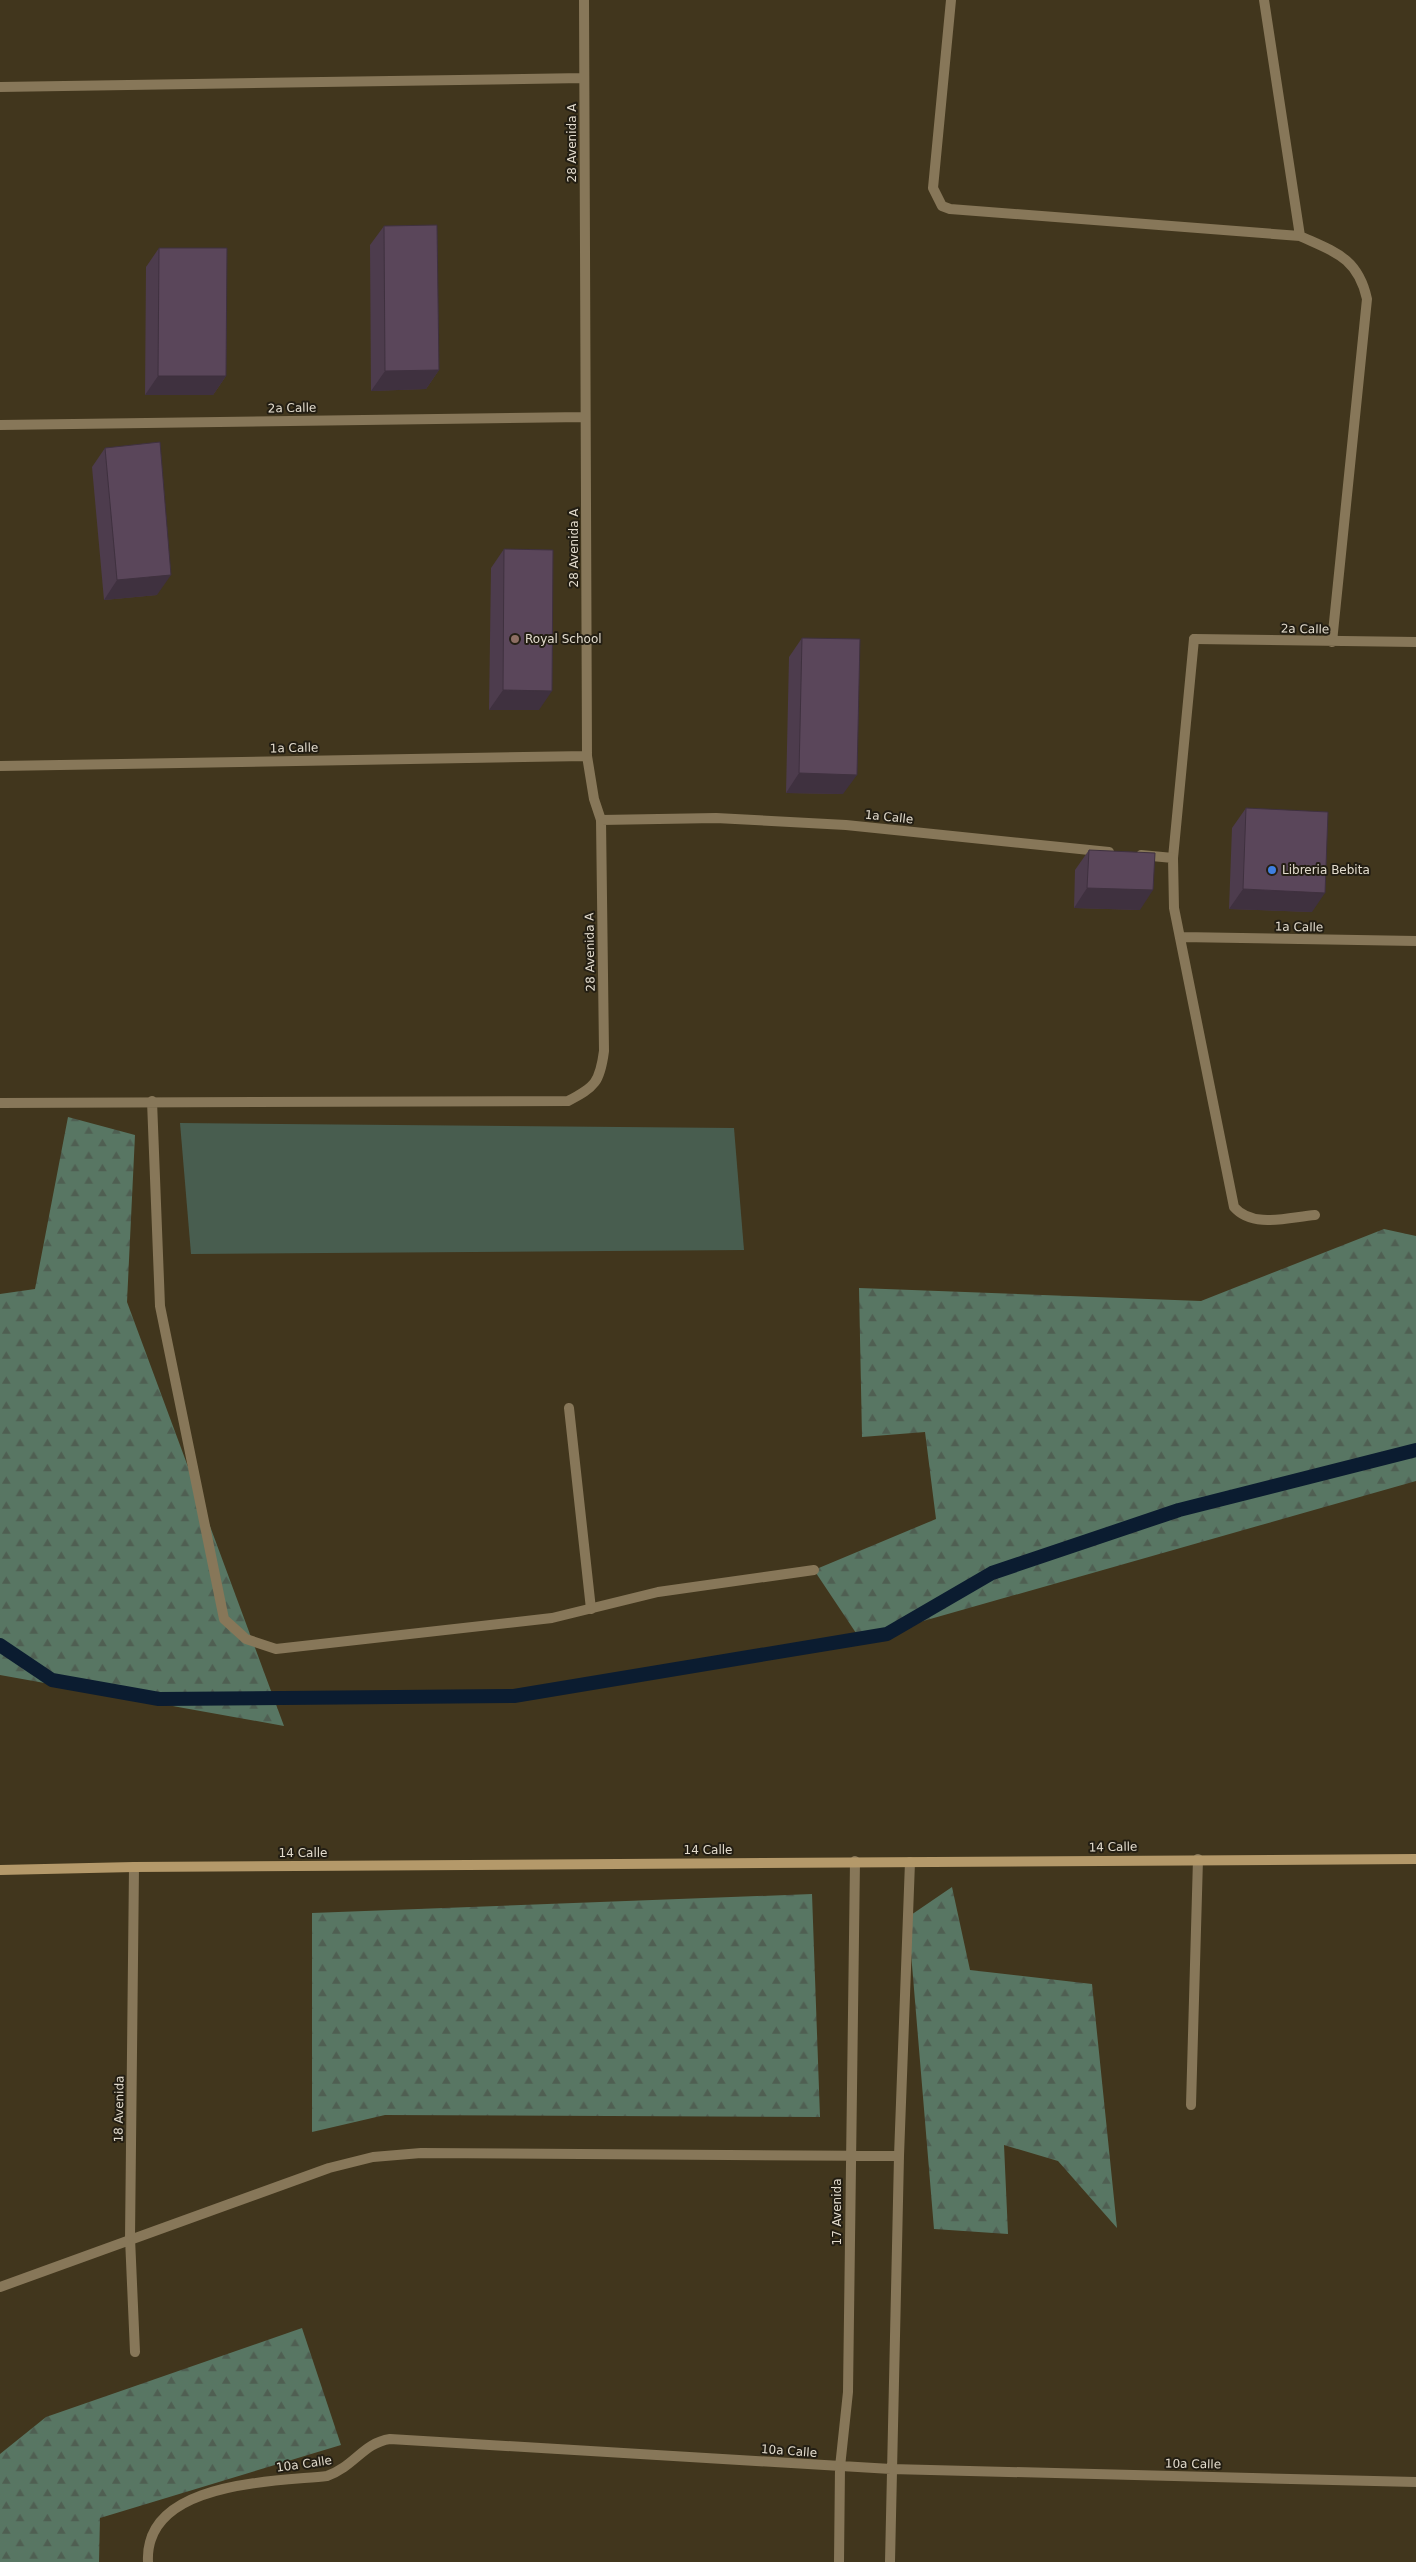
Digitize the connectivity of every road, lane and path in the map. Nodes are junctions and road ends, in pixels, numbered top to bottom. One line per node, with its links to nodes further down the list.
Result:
1 (584, 0): 4 (street, 28 Avenida A)
2 (951, 0): 6 (street)
3 (1264, 0): 6 (street)
4 (584, 78): 5 (street); 7 (street, 28 Avenida A)
5 (0, 87)
6 (1300, 236): 9 (street)
7 (585, 417): 8 (street, 2a Calle); 11 (street, 28 Avenida A)
8 (0, 425)
9 (1332, 642): 10 (street, 2a Calle); 14 (street, 2a Calle)
10 (1416, 642)
11 (588, 756): 12 (street, 1a Calle); 13 (street, 28 Avenida A)
12 (0, 766)
13 (601, 820): 14 (street, 1a Calle); 17 (street, 28 Avenida A)
14 (1172, 858): 15 (street)
15 (1181, 937): 16 (street, 1a Calle); 19 (street)
16 (1416, 941)
17 (152, 1101): 18 (street); 22 (street)
18 (0, 1102)
19 (1315, 1215)
20 (569, 1408): 22 (street)
21 (814, 1570): 22 (street)
22 (591, 1609)
23 (1198, 1859): 24 (street, 14 Calle); 26 (street, 14 Calle); 29 (street)
24 (1416, 1859)
25 (855, 1861): 26 (street, 14 Calle); 27 (street, 14 Calle); 30 (street, 17 Avenida)
26 (910, 1862): 31 (street)
27 (134, 1867): 28 (street, 14 Calle); 32 (street, 18 Avenida)
28 (0, 1870)
29 (1190, 2105)
30 (850, 2155): 31 (street); 32 (street); 35 (street, 17 Avenida)
31 (899, 2156): 36 (street)
32 (130, 2238): 33 (street); 34 (street, 18 Avenida)
33 (0, 2287)
34 (135, 2352)
35 (840, 2467): 36 (street, 10a Calle); 38 (street, 10a Calle); 39 (street, 17 Avenida)
36 (891, 2469): 37 (street, 10a Calle); 40 (street)
37 (1416, 2482)
38 (148, 2562)
39 (839, 2562)
40 (890, 2562)

